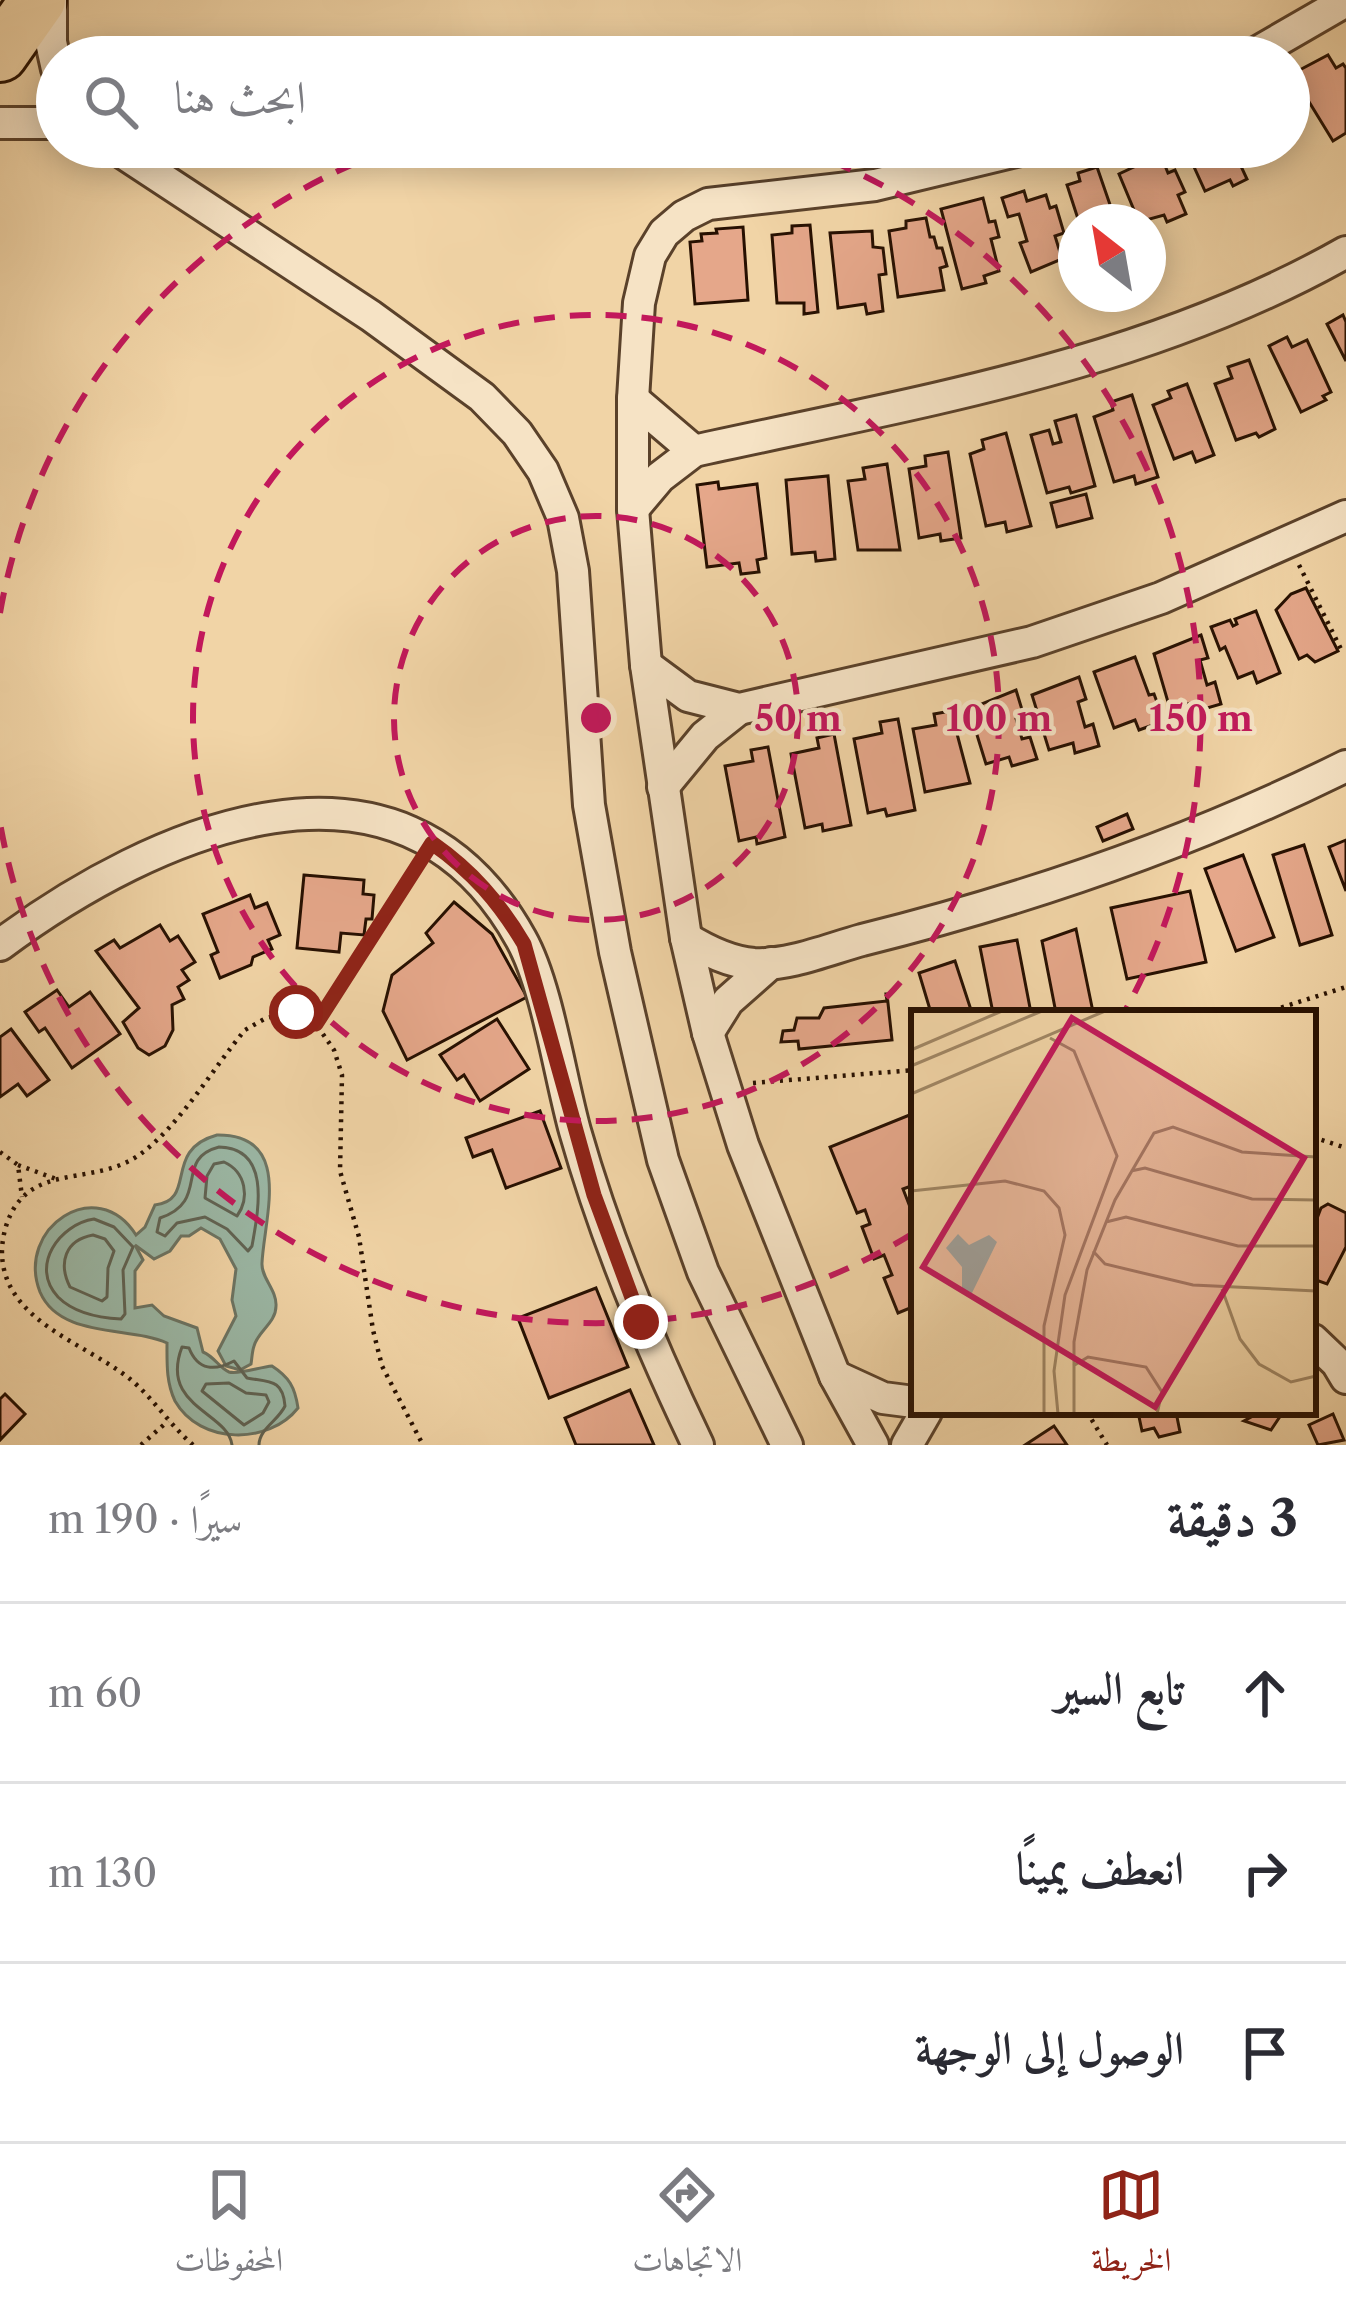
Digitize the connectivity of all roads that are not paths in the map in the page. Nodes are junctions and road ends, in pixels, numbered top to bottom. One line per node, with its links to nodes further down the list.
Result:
1 (38, 0): 6 (highway)
2 (51, 0): 4 (street)
3 (1346, 1): 5 (street)
4 (51, 36)
5 (1285, 36)
6 (0, 54)
7 (0, 123): 8 (street)
8 (36, 123)
9 (145, 168): 30 (street)
10 (946, 168): 12 (street)
11 (1346, 252): 13 (street)
12 (633, 399): 13 (street); 14 (street)
13 (694, 452): 14 (street)
14 (633, 508): 16 (street)
15 (1346, 516): 17 (street)
16 (646, 665): 17 (street); 19 (street)
17 (740, 709): 19 (street)
18 (1342, 772): 22 (street)
19 (663, 787): 20 (street)
20 (686, 938): 22 (street); 23 (street)
21 (0, 945): 29 (street)
22 (771, 963): 23 (street)
23 (708, 1033): 25 (street)
24 (1316, 1343): 26 (street)
25 (835, 1376): 27 (street); 31 (street)
26 (1346, 1378)
27 (911, 1402)
28 (924, 1415): 32 (street)
29 (698, 1445)
30 (787, 1445)
31 (873, 1445)
32 (907, 1445)

